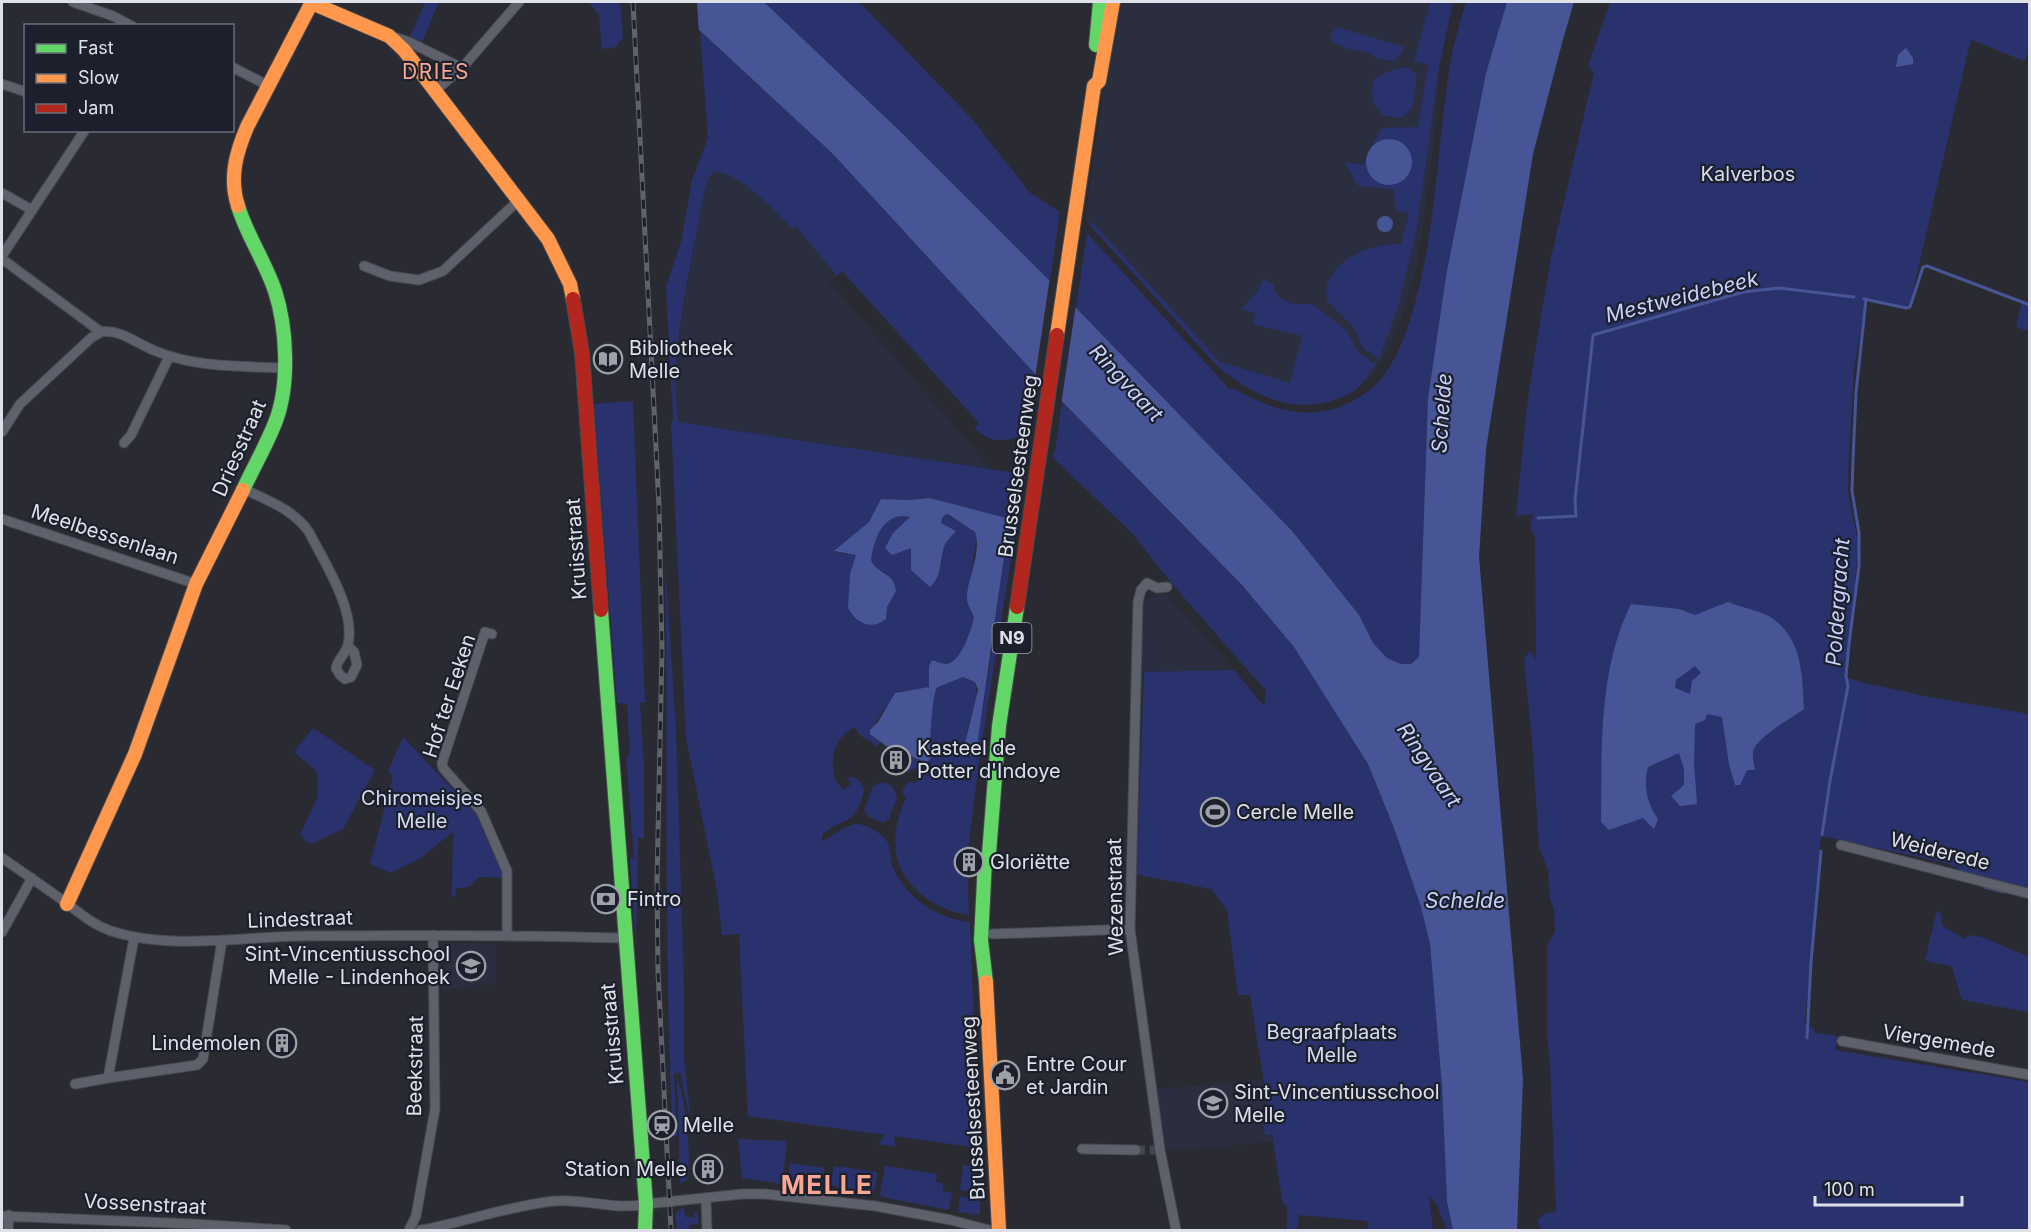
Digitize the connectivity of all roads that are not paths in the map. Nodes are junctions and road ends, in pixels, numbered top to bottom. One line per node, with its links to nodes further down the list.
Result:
1 (73, 2): 6 (street)
2 (312, 2): 7 (street, Kruisstraat); 11 (street, Driesstraat)
3 (519, 2): 9 (street)
4 (1100, 2): 12 (street, Brusselsesteenweg / N9)
5 (1113, 2): 12 (street, Brusselsesteenweg / N9)
6 (129, 24)
7 (389, 36): 9 (street); 13 (street, Kruisstraat)
8 (234, 68): 11 (street)
9 (462, 68): 13 (street)
10 (2, 84): 14 (street)
11 (269, 86): 23 (street, Driesstraat)
12 (1094, 86): 33 (street, Brusselsesteenweg / N9)
13 (436, 90): 17 (street, Kruisstraat)
14 (24, 91)
15 (84, 132): 18 (street)
16 (2, 193): 18 (street)
17 (520, 199): 20 (street); 44 (street, Kruisstraat)
18 (32, 210): 19 (street)
19 (2, 258): 21 (street)
20 (364, 266)
21 (101, 332): 22 (street); 24 (street)
22 (169, 357): 23 (street); 25 (street)
23 (285, 368): 26 (street, Driesstraat)
24 (2, 432)
25 (124, 443)
26 (244, 489): 28 (street, Driesstraat); 31 (street)
27 (2, 519): 28 (street, Meelbessenlaan)
28 (196, 584): 37 (street, Driesstraat)
29 (1167, 587): 38 (street, Wezenstraat)
30 (492, 634): 40 (street, Hof ter Eeken)
31 (348, 646)
32 (1841, 845): 36 (street, Weiderede)
33 (989, 854): 41 (street, Brusselsesteenweg / N9); 46 (street, Brusselsesteenweg / N9)
34 (2, 858): 35 (street, Lindestraat)
35 (32, 878): 37 (street, Lindestraat); 39 (street)
36 (2030, 894)
37 (67, 903): 43 (street, Lindestraat)
38 (1130, 929): 41 (street); 64 (street, Wezenstraat)
39 (2, 932)
40 (507, 934): 42 (street, Lindestraat); 44 (street, Lindestraat)
41 (992, 934): 46 (street, Brusselsesteenweg / N9)
42 (433, 935): 45 (street, Lindestraat); 58 (street, Beekstraat)
43 (134, 938): 45 (street, Lindestraat); 49 (street)
44 (624, 938): 54 (street, Kruisstraat)
45 (222, 940): 49 (street)
46 (986, 984): 63 (street, Brusselsesteenweg / N9)
47 (1842, 1041): 48 (street, Viergemede)
48 (2030, 1075)
49 (108, 1078): 50 (street)
50 (75, 1084)
51 (1082, 1149): 52 (street)
52 (1136, 1150)
53 (706, 1199): 54 (street); 61 (street); 62 (street)
54 (646, 1204): 59 (street); 60 (street, Kruisstraat)
55 (5, 1216): 56 (street); 57 (street, Vossenstraat)
56 (8, 1230)
57 (286, 1230)
58 (409, 1230)
59 (421, 1230)
60 (645, 1230)
61 (707, 1230)
62 (989, 1230)
63 (999, 1230)
64 (1176, 1230)

